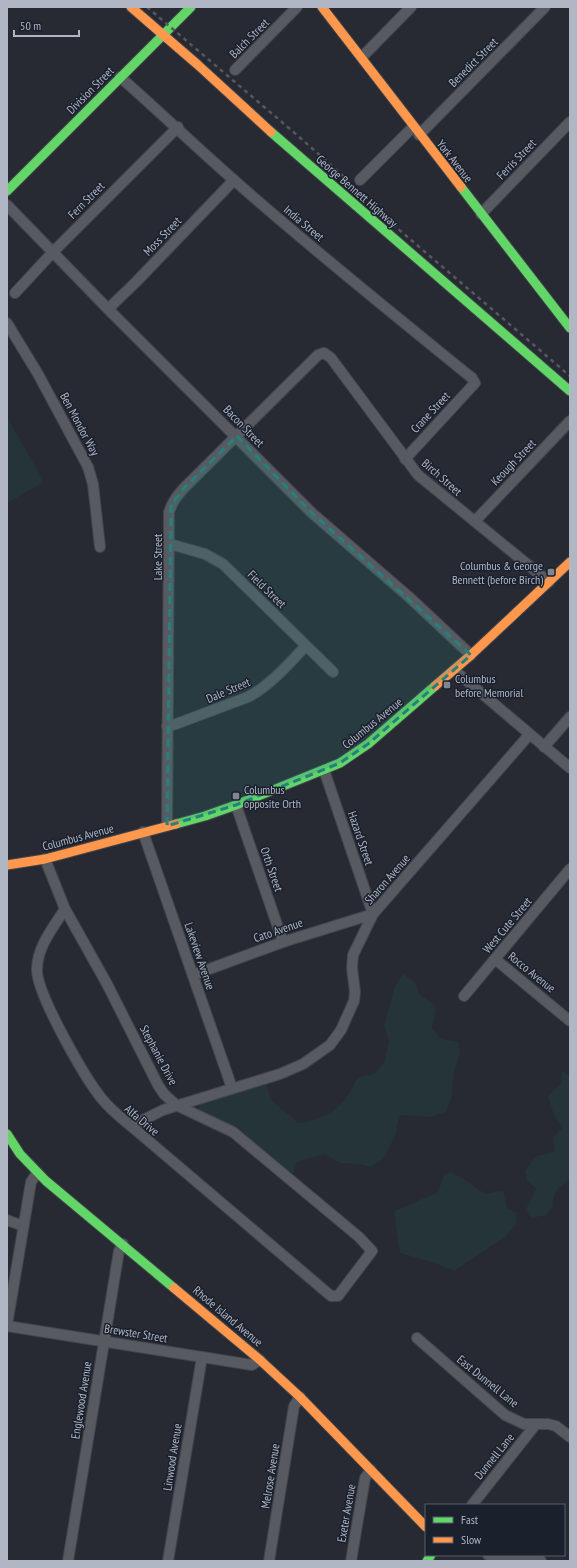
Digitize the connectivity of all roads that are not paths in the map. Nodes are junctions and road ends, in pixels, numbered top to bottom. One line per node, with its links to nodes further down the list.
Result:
1 (130, 7): 7 (street, George Bennett Highway)
2 (191, 7): 7 (street, Division Street)
3 (297, 7): 9 (street, Balch Street)
4 (322, 7): 8 (street, York Avenue)
5 (411, 7): 8 (street)
6 (545, 7): 13 (street, Benedict Street)
7 (162, 37): 10 (street, Division Street); 26 (street, George Bennett Highway)
8 (362, 57): 13 (street, York Avenue)
9 (235, 70)
10 (120, 77): 12 (street, India Street); 16 (street, Division Street)
11 (570, 122): 18 (street, Ferris Street)
12 (178, 127): 14 (street, India Street); 19 (street, Fern Street)
13 (416, 131): 15 (street, Benedict Street); 18 (street, York Avenue)
14 (234, 180): 21 (street, Moss Street); 25 (street, India Street)
15 (360, 180)
16 (7, 191)
17 (7, 205): 19 (street, Bacon Street)
18 (481, 214): 23 (street, York Avenue)
19 (53, 252): 20 (street, Fern Street); 21 (street, Bacon Street)
20 (15, 293)
21 (108, 309): 28 (street, Bacon Street)
22 (7, 323): 32 (street, Ben Mondor Way)
23 (570, 328)
24 (324, 353): 28 (street, Lake Street); 29 (street, Birch Street)
25 (475, 383): 29 (street, Crane Street)
26 (570, 391)
27 (570, 422): 30 (street, Keough Street)
28 (237, 436): 31 (street, Lake Street); 36 (street, Bacon Street)
29 (405, 459): 30 (street, Birch Street)
30 (475, 521): 34 (street, Birch Street)
31 (170, 544): 35 (street, Field Street); 40 (street, Lake Street)
32 (100, 547)
33 (570, 562): 34 (street, Columbus Avenue)
34 (549, 582): 36 (street, Columbus Avenue)
35 (306, 646): 38 (street, Field Street); 40 (street, Dale Street)
36 (471, 655): 37 (street, Columbus Avenue)
37 (454, 670): 41 (street); 44 (street, Columbus Avenue)
38 (333, 672)
39 (570, 717): 42 (street)
40 (168, 726): 46 (street, Lake Street)
41 (529, 735): 42 (street); 52 (street, Sharon Avenue)
42 (544, 747): 43 (street)
43 (570, 768)
44 (324, 770): 45 (street, Columbus Avenue); 52 (street, Hazard Street)
45 (236, 805): 46 (street, Columbus Avenue); 53 (street, Orth Street)
46 (167, 826): 47 (street, Columbus Avenue)
47 (143, 832): 48 (street, Columbus Avenue); 55 (street, Lakeview Avenue)
48 (45, 859): 49 (street, Columbus Avenue); 51 (street, Stephanie Drive)
49 (7, 865)
50 (570, 869): 54 (street, West Cute Street)
51 (65, 909): 59 (street, Stephanie Drive); 60 (street, Alfa Drive)
52 (373, 914): 53 (street, Cato Avenue); 58 (street, Sharon Avenue)
53 (282, 942): 55 (street, Cato Avenue)
54 (495, 959): 56 (street, West Cute Street); 57 (street, Rocco Avenue)
55 (193, 975): 58 (street, Lakeview Avenue)
56 (464, 996)
57 (570, 1021)
58 (232, 1088): 59 (street, Sharon Avenue)
59 (176, 1105): 60 (street, Sharon Avenue); 66 (street, Stephanie Drive)
60 (131, 1126): 66 (street, Alfa Drive)
61 (7, 1134): 62 (street, Rhode Island Avenue)
62 (37, 1173): 64 (street); 65 (street, Rhode Island Avenue)
63 (7, 1220): 64 (street)
64 (23, 1226): 67 (street)
65 (123, 1244): 69 (street, Englewood Avenue); 71 (street, Rhode Island Avenue)
66 (331, 1296)
67 (7, 1326): 69 (street, Brewster Street)
68 (417, 1338): 73 (street, East Dunnell Lane)
69 (104, 1341): 70 (street, Brewster Street); 79 (street, Englewood Avenue)
70 (202, 1357): 71 (street, Brewster Street); 80 (street, Linwood Avenue)
71 (260, 1360): 72 (street, Rhode Island Avenue)
72 (300, 1397): 75 (street, Rhode Island Avenue); 81 (street, Melrose Avenue)
73 (536, 1424): 74 (street, East Dunnell Lane); 76 (street, Dunnell Lane)
74 (570, 1437)
75 (371, 1470): 77 (street, Rhode Island Avenue); 82 (street, Exeter Avenue)
76 (473, 1504)
77 (425, 1526)
78 (497, 1556): 83 (street)
79 (68, 1561)
80 (168, 1561)
81 (269, 1561)
82 (351, 1561)
83 (540, 1561)

